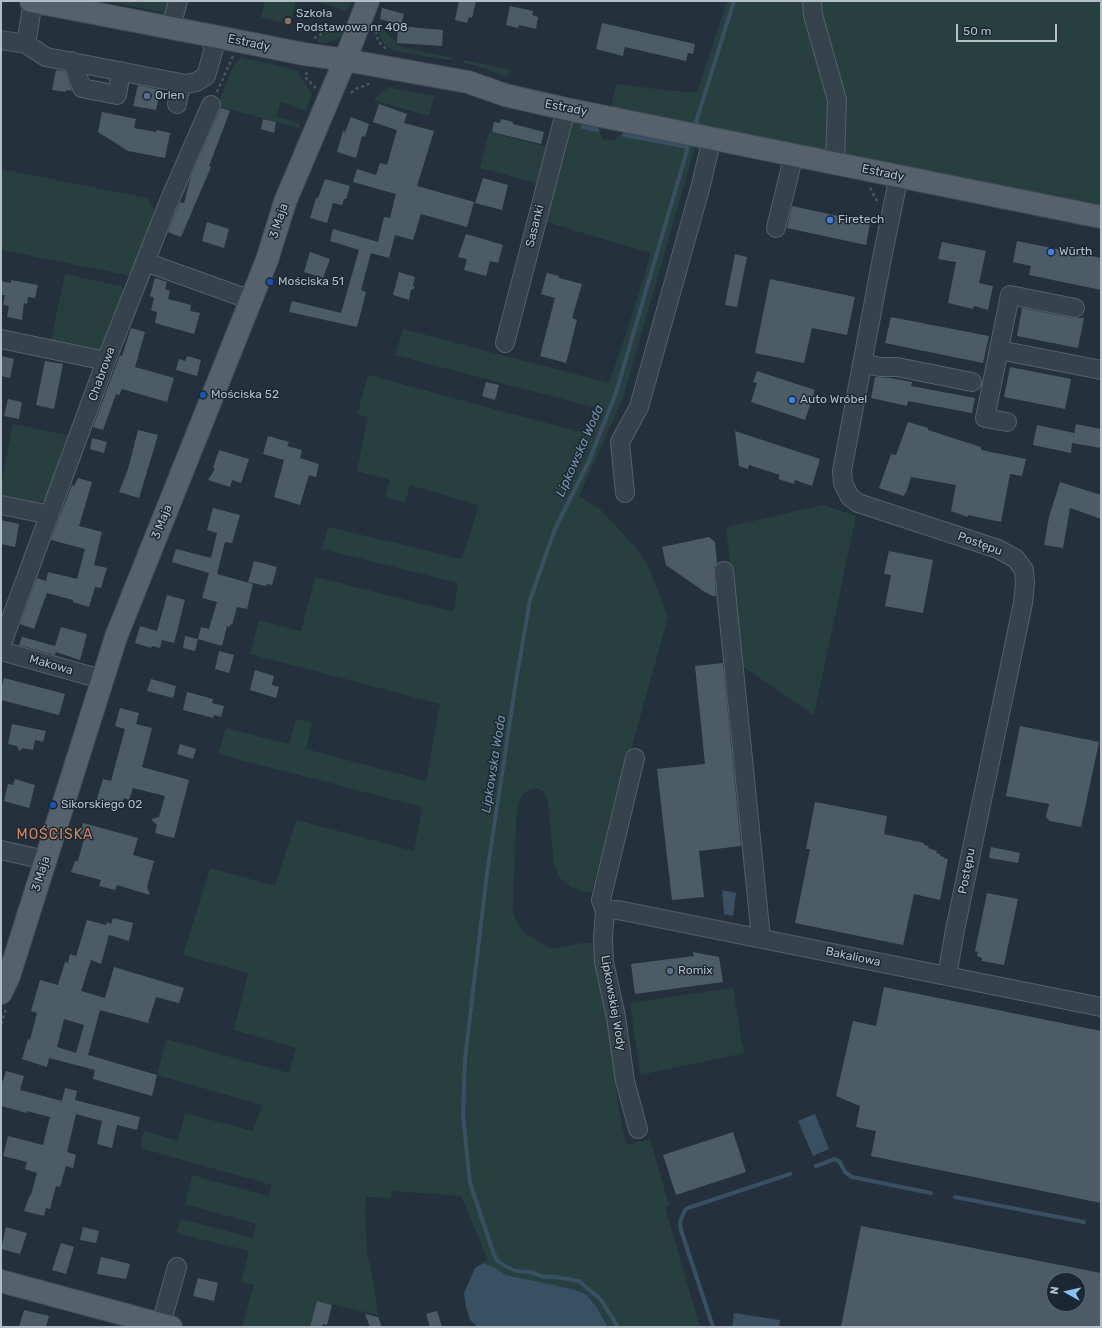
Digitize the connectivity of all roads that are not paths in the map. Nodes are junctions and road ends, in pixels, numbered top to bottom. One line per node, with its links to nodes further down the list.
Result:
1 (32, 1): 5 (main road, Estrady); 8 (street)
2 (178, 1): 5 (street)
3 (368, 1): 9 (main road, 3 Maja)
4 (812, 1): 18 (street)
5 (171, 27): 6 (main road, Estrady)
6 (208, 34): 9 (main road, Estrady); 12 (street)
7 (1, 40): 8 (street)
8 (26, 44): 10 (street)
9 (345, 60): 15 (main road, Estrady); 23 (main road, 3 Maja)
10 (72, 62): 11 (street); 11 (street)
11 (120, 79): 12 (street)
12 (181, 84): 13 (street)
13 (177, 104)
14 (211, 105): 22 (street, Chabrowa)
15 (566, 108): 16 (main road, Estrady); 26 (street, Sasanki)
16 (712, 138): 17 (main road, Estrady); 33 (street)
17 (794, 154): 18 (main road, Estrady); 21 (street)
18 (835, 162): 19 (main road, Estrady)
19 (899, 176): 20 (main road, Estrady); 29 (street, Postępu)
20 (1101, 217)
21 (776, 228)
22 (145, 262): 23 (street); 28 (street, Chabrowa)
23 (251, 300): 39 (main road, 3 Maja)
24 (1075, 308): 27 (street)
25 (1, 339): 28 (street)
26 (505, 343)
27 (999, 350): 30 (street); 32 (street)
28 (106, 361): 35 (street, Chabrowa)
29 (862, 363): 31 (street); 45 (street, Postępu)
30 (1101, 370)
31 (972, 382)
32 (1007, 422)
33 (625, 493)
34 (1, 505): 35 (street)
35 (50, 515): 37 (street, Chabrowa)
36 (724, 571): 44 (street)
37 (1, 646)
38 (1, 651): 39 (street, Makowa)
39 (102, 679): 42 (main road, 3 Maja)
40 (635, 758): 43 (street, Lipkowskiej Wody)
41 (1, 850): 42 (street)
42 (45, 860): 46 (main road, 3 Maja)
43 (605, 910): 44 (street, Bakaliowa); 48 (street, Lipkowskiej Wody)
44 (761, 938): 45 (street, Bakaliowa)
45 (947, 976): 47 (street, Bakaliowa)
46 (1, 993)
47 (1101, 1007)
48 (638, 1129)
49 (177, 1267): 51 (street)
50 (1, 1281): 51 (main road)
51 (166, 1326)

